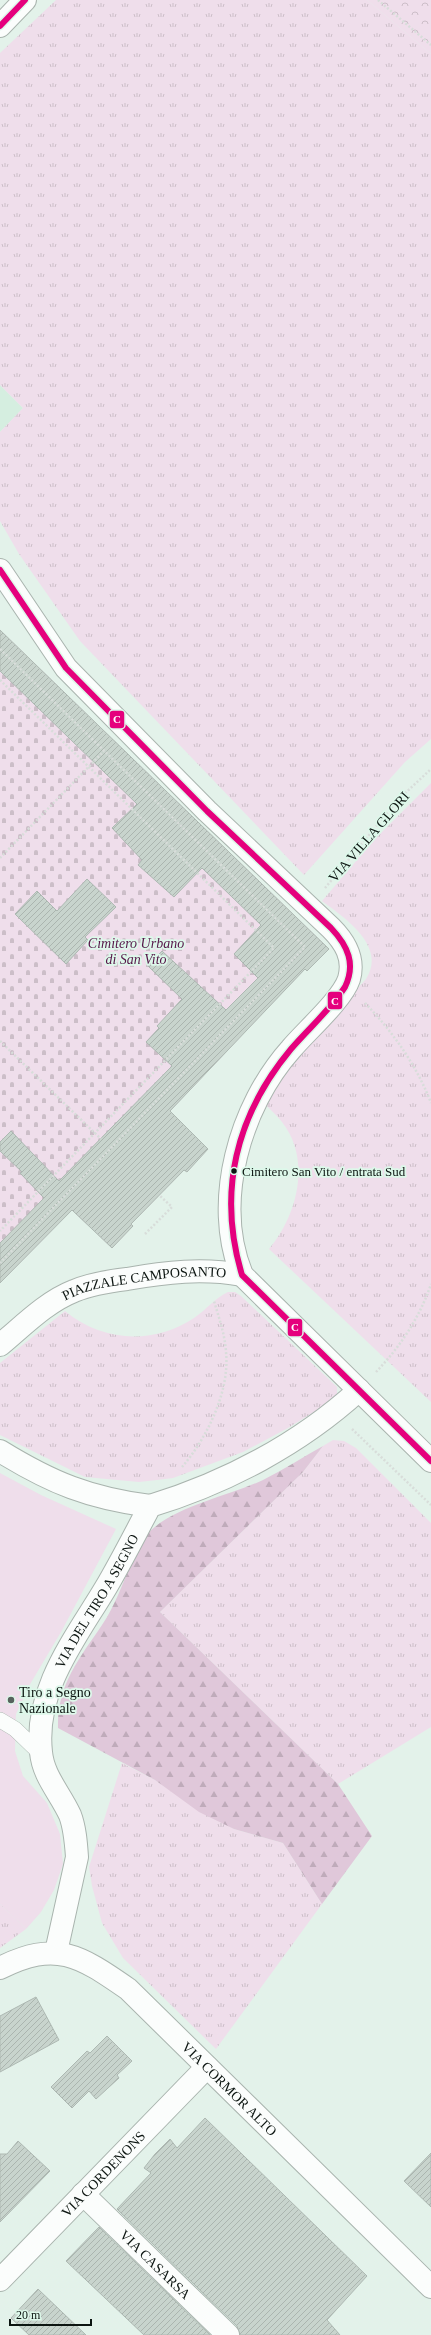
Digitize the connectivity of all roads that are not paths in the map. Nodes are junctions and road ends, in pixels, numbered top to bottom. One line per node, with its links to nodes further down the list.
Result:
1 (26, 0): 2 (street)
2 (0, 26)
3 (0, 570): 4 (street, PIAZZALE CAMPOSANTO)
4 (242, 1275): 5 (street, PIAZZALE CAMPOSANTO); 6 (street)
5 (0, 1345)
6 (359, 1390): 8 (street); 9 (street)
7 (0, 1451): 9 (street)
8 (431, 1461)
9 (150, 1506): 11 (street, VIA DEL TIRO A SEGNO)
10 (0, 1720): 11 (lane)
11 (41, 1754): 12 (street, VIA DEL TIRO A SEGNO)
12 (56, 1952): 13 (street, VIA CORMOR ALTO); 14 (street, VIA CORMOR ALTO)
13 (0, 1968)
14 (207, 2067): 15 (street, VIA CORDENONS); 17 (street, VIA CORMOR ALTO)
15 (83, 2194): 16 (street, VIA CORDENONS); 18 (street, VIA CASARSA)
16 (0, 2280)
17 (431, 2287)
18 (228, 2335)

